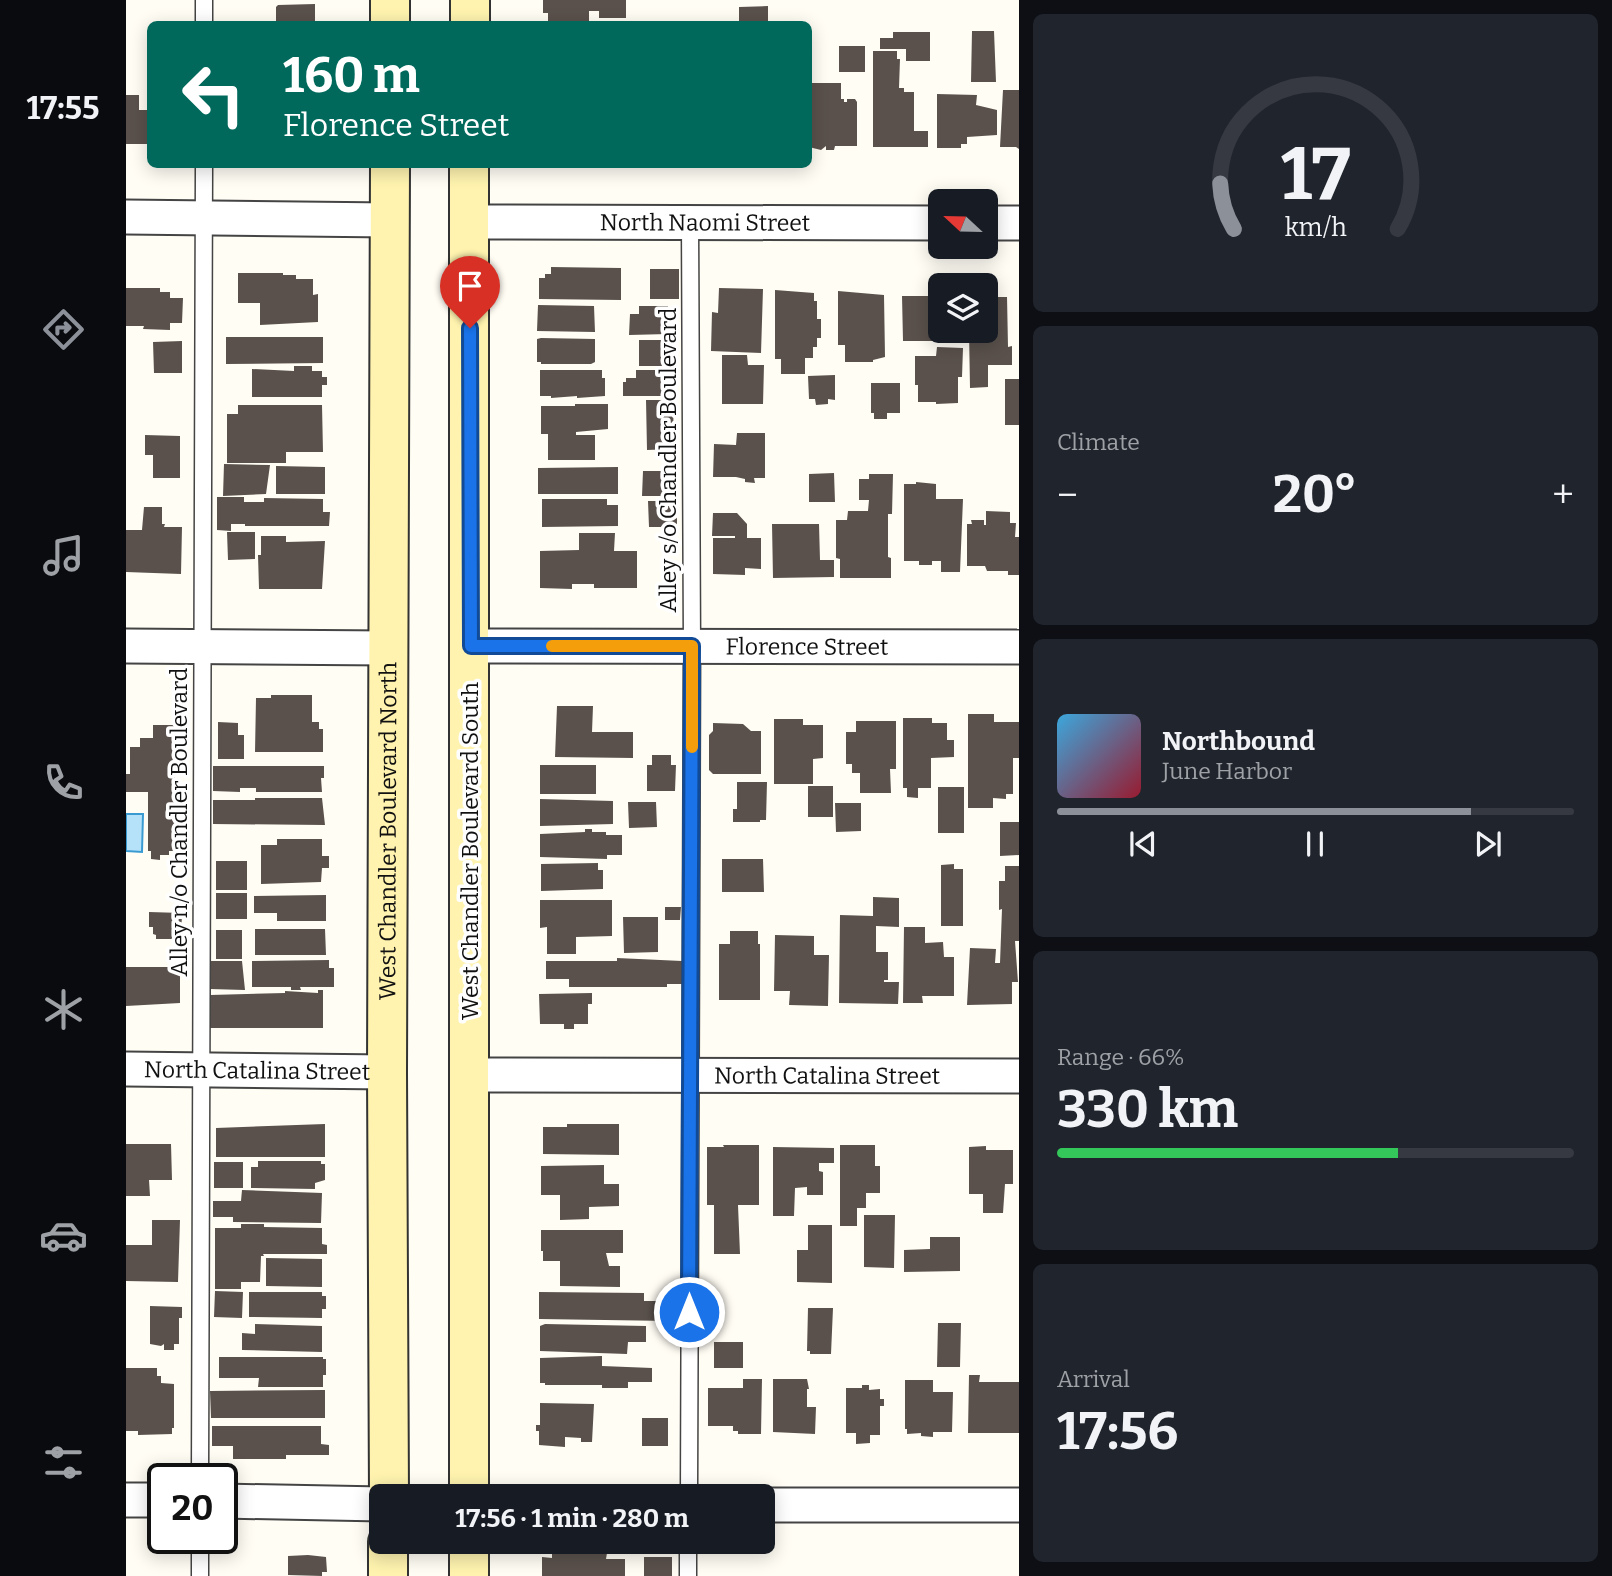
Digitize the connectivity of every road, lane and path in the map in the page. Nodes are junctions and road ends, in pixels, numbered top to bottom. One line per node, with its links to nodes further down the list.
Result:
1 (204, 0): 4 (lane)
2 (390, 0): 5 (main road)
3 (470, 0): 6 (main road)
4 (204, 21)
5 (390, 21)
6 (470, 21)
7 (204, 168): 11 (lane, Alley n/o Chandler Boulevard)
8 (390, 168): 12 (main road, West Chandler Boulevard North)
9 (470, 168): 13 (main road, West Chandler Boulevard South)
10 (126, 217): 11 (street)
11 (203, 217): 12 (street); 18 (lane, Alley n/o Chandler Boulevard)
12 (390, 220): 23 (main road, West Chandler Boulevard North)
13 (469, 222): 14 (street, North Naomi Street); 20 (main road, West Chandler Boulevard South)
14 (690, 222): 15 (street, North Naomi Street); 21 (lane, Alley s/o Chandler Boulevard)
15 (928, 223)
16 (998, 223): 17 (street)
17 (1019, 223)
18 (203, 645): 19 (street); 23 (street); 25 (lane, Alley n/o Chandler Boulevard)
19 (126, 646)
20 (471, 646): 21 (street, Florence Street); 27 (main road, West Chandler Boulevard South)
21 (692, 646): 22 (street, Florence Street); 28 (lane, Alley s/o Chandler Boulevard)
22 (1019, 647)
23 (389, 648): 26 (main road, West Chandler Boulevard North)
24 (126, 1069): 25 (street, North Catalina Street)
25 (202, 1069): 26 (street, North Catalina Street); 30 (lane, Alley n/o Chandler Boulevard)
26 (387, 1072): 31 (main road, West Chandler Boulevard North)
27 (468, 1075): 28 (street, North Catalina Street); 32 (main road, West Chandler Boulevard South)
28 (690, 1075): 29 (street, North Catalina Street); 33 (lane, Alley s/o Chandler Boulevard)
29 (1019, 1076)
30 (201, 1463)
31 (389, 1484)
32 (469, 1484)
33 (689, 1484)
34 (126, 1500): 35 (street)
35 (147, 1500)
36 (238, 1501): 37 (street)
37 (369, 1504)
38 (775, 1505): 39 (street)
39 (1019, 1505)
40 (200, 1554): 44 (lane)
41 (388, 1554): 45 (main road)
42 (469, 1554): 46 (main road)
43 (688, 1554): 47 (lane)
44 (200, 1576)
45 (388, 1576)
46 (469, 1576)
47 (688, 1576)

